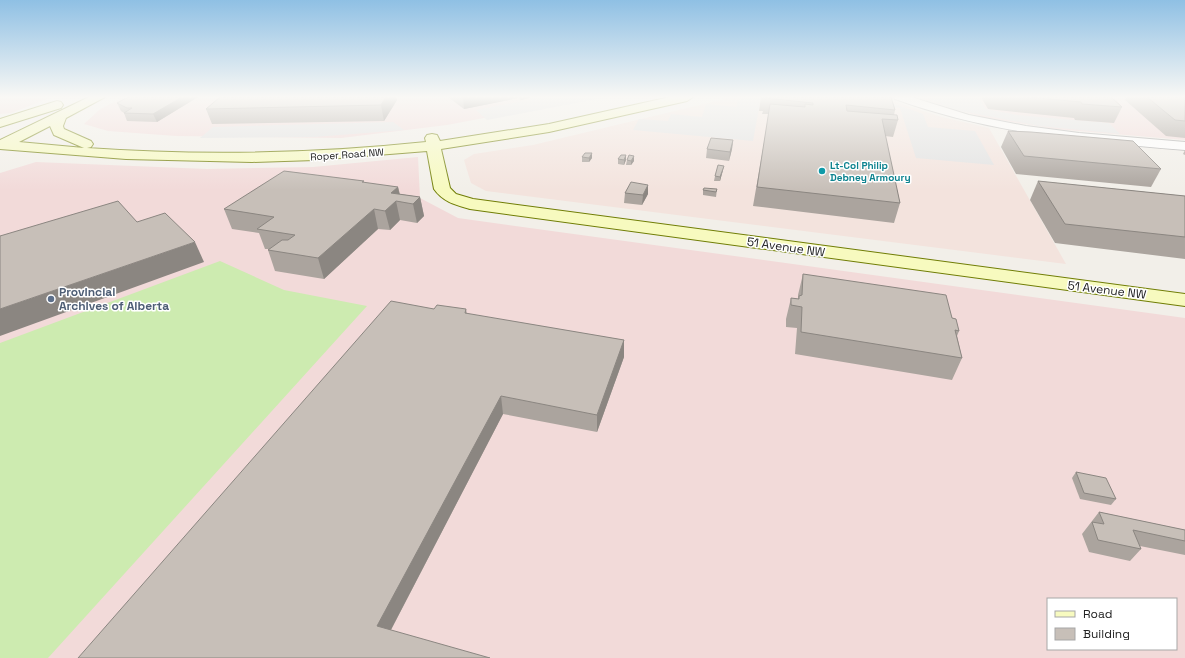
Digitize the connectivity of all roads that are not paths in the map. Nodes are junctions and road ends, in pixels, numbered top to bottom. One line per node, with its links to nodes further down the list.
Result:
1 (19, 128): 8 (main road)
2 (36, 128): 7 (main road)
3 (57, 128): 10 (main road)
4 (505, 128): 9 (main road, Roper Road NW)
5 (548, 128): 9 (main road, Roper Road NW)
6 (1016, 128): 11 (street)
7 (18, 136): 8 (main road); 10 (main road, Roper Road NW)
8 (1, 137): 12 (main road, Roper Road NW)
9 (433, 142): 10 (main road, Roper Road NW); 12 (main road, Roper Road NW); 14 (main road, 51 Avenue NW)
10 (86, 144)
11 (1185, 146)
12 (71, 152): 13 (main road)
13 (11, 158)
14 (1185, 300)

